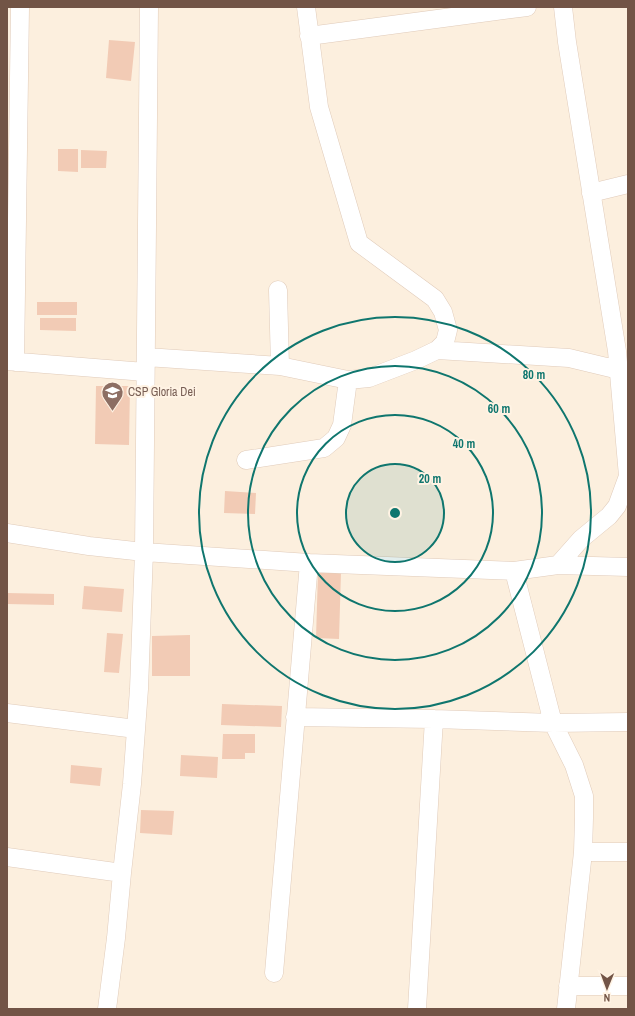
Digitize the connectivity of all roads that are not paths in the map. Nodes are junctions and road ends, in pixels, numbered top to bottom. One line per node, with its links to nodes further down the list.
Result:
1 (20, 7): 9 (street)
2 (149, 7): 14 (street)
3 (306, 7): 6 (street)
4 (527, 7): 6 (street)
5 (563, 7): 8 (street)
6 (309, 36): 11 (street)
7 (628, 184): 8 (street)
8 (590, 193): 12 (street)
9 (12, 196): 13 (street)
10 (278, 290): 15 (street)
11 (437, 350): 16 (street); 17 (street)
12 (622, 350): 16 (street)
13 (11, 361): 14 (street)
14 (145, 364): 15 (street); 21 (street)
15 (280, 366): 17 (street)
16 (618, 370): 19 (street)
17 (348, 380): 18 (street)
18 (246, 460)
19 (622, 505): 23 (street)
20 (7, 533): 21 (street)
21 (144, 552): 22 (street); 31 (street)
22 (309, 563): 25 (street); 27 (street)
23 (558, 565): 24 (street); 25 (street)
24 (628, 566)
25 (514, 571): 30 (street)
26 (7, 713): 31 (street)
27 (295, 717): 28 (street); 36 (street)
28 (434, 719): 30 (street); 40 (street)
29 (628, 722): 30 (street)
30 (553, 723): 32 (street)
31 (136, 729): 35 (street)
32 (583, 852): 33 (street); 37 (street)
33 (628, 852)
34 (7, 857): 35 (street)
35 (122, 873): 39 (street)
36 (274, 973)
37 (568, 986): 38 (street); 41 (street)
38 (628, 986)
39 (107, 1009)
40 (417, 1009)
41 (566, 1009)

